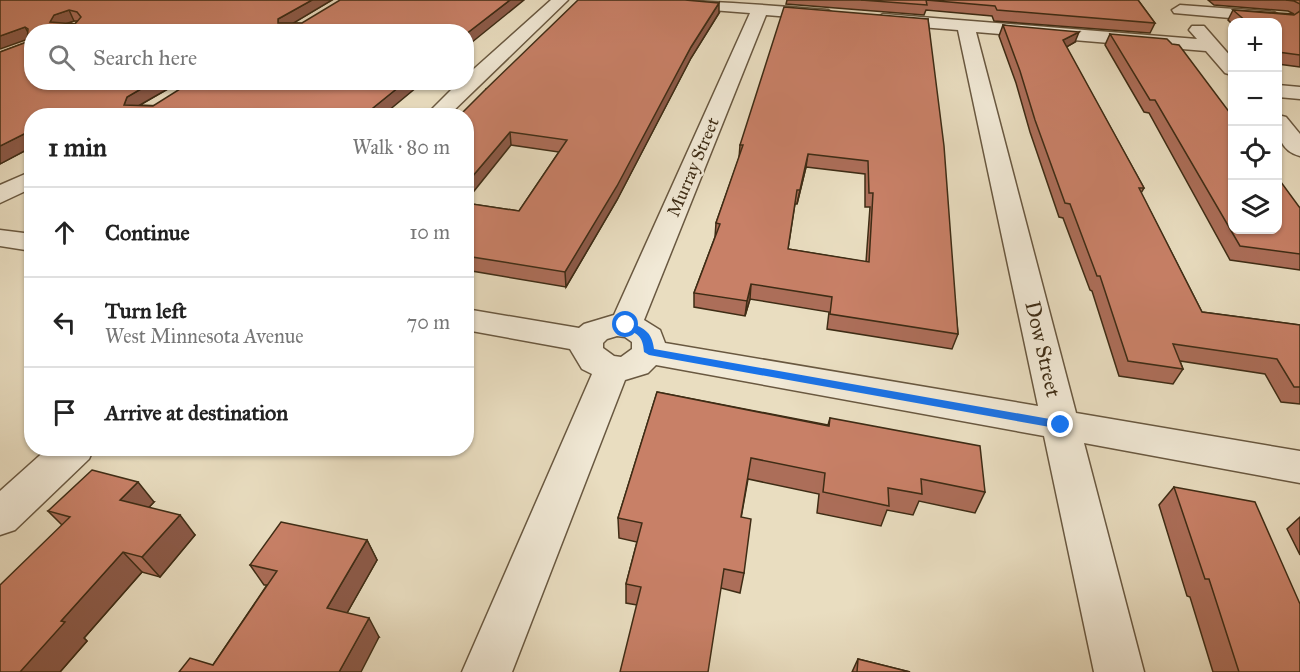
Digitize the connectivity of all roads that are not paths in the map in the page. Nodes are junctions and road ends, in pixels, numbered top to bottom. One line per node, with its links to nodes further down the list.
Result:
1 (560, 0): 11 (street)
2 (648, 0): 4 (street)
3 (1175, 5): 7 (street); 9 (street)
4 (760, 9): 5 (street); 23 (street, Murray Street)
5 (840, 16)
6 (863, 18): 8 (street)
7 (1288, 18)
8 (966, 26): 9 (street); 24 (street, Dow Street)
9 (1214, 46): 10 (street)
10 (1228, 63)
11 (474, 80)
12 (463, 90): 15 (street)
13 (1282, 91): 14 (street)
14 (1300, 93)
15 (444, 108)
16 (1281, 126): 17 (street)
17 (1300, 149)
18 (24, 182): 19 (street)
19 (0, 195)
20 (0, 238): 21 (street)
21 (24, 242)
22 (474, 320): 23 (street)
23 (618, 347): 24 (street); 28 (street, Murray Street)
24 (1061, 425): 26 (street); 29 (street, Dow Street)
25 (66, 456): 27 (street)
26 (1300, 467)
27 (0, 517)
28 (486, 672)
29 (1119, 672)

